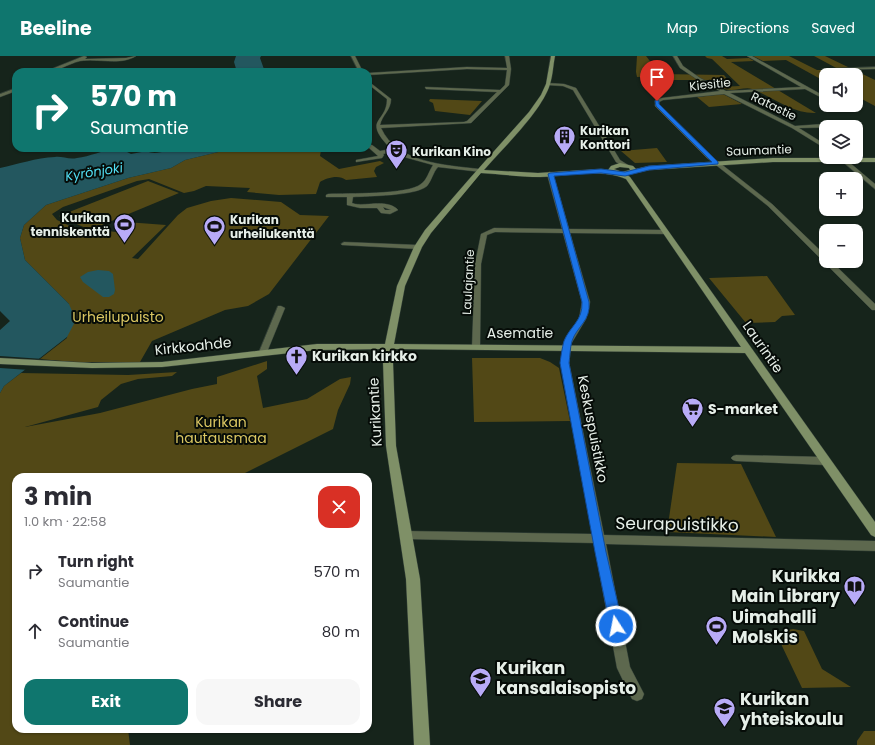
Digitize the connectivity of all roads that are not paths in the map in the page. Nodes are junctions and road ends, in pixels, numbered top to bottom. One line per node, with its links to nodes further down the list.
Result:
1 (86, 56): 8 (street)
2 (134, 56): 8 (street)
3 (353, 56): 10 (street)
4 (507, 56): 13 (street)
5 (553, 56): 15 (street, Kurikantie)
6 (675, 56): 21 (street, Ratastie)
7 (749, 56): 18 (street)
8 (80, 60): 9 (street)
9 (57, 68)
10 (359, 68)
11 (863, 68): 12 (street)
12 (875, 68)
13 (509, 69): 14 (street); 20 (street)
14 (372, 74)
15 (548, 84): 38 (street); 39 (street, Kurikantie)
16 (372, 85): 25 (street)
17 (426, 88): 20 (street)
18 (805, 88): 21 (street, Kiesitie); 22 (street)
19 (12, 91): 23 (street)
20 (502, 91): 25 (street)
21 (724, 92): 26 (street, Ratastie); 35 (street, Kiesitie)
22 (819, 95)
23 (0, 96)
24 (819, 125): 26 (street)
25 (378, 127): 29 (street)
26 (794, 127): 27 (street, Ratastie)
27 (819, 143)
28 (372, 147): 30 (street)
29 (397, 149): 30 (street); 37 (street)
30 (379, 152): 34 (street)
31 (819, 159): 35 (street, Saumantie)
32 (863, 159): 33 (street, Saumantie)
33 (875, 160)
34 (358, 161)
35 (716, 163): 40 (street, Saumantie); 50 (street)
36 (849, 164): 42 (street)
37 (436, 165): 39 (street); 43 (street)
38 (616, 168): 40 (street); 40 (street, Saumantie); 41 (street)
39 (479, 171): 41 (street); 49 (street, Kurikantie)
40 (630, 171): 47 (street, Laurintie)
41 (550, 174): 46 (street, Keskuspuistikko)
42 (875, 187)
43 (350, 195): 44 (street); 45 (street)
44 (328, 196)
45 (379, 206)
46 (565, 231): 47 (street, Laulajantie); 55 (street, Laulajantie); 56 (street, Keskuspuistikko)
47 (666, 232): 57 (street, Laurintie)
48 (344, 244): 49 (street)
49 (418, 247): 54 (street, Kurikantie)
50 (819, 252)
51 (835, 268): 53 (street)
52 (281, 308): 58 (street)
53 (875, 308)
54 (389, 346): 55 (street, Asematie); 58 (street, Kirkkoahde); 63 (street, Kurikantie)
55 (476, 347): 56 (street, Asematie)
56 (566, 348): 57 (street, Asematie); 64 (street, Keskuspuistikko)
57 (748, 350): 61 (street, Laurintie)
58 (263, 352): 59 (street, Kirkkoahde)
59 (0, 361)
60 (736, 458): 61 (street)
61 (825, 461): 62 (street, Laurintie)
62 (875, 532)
63 (406, 535): 64 (street, Seurapuistikko); 67 (street, Kurikantie)
64 (598, 539): 65 (street, Seurapuistikko); 66 (street, Keskuspuistikko)
65 (875, 546)
66 (637, 694)
67 (422, 745)

